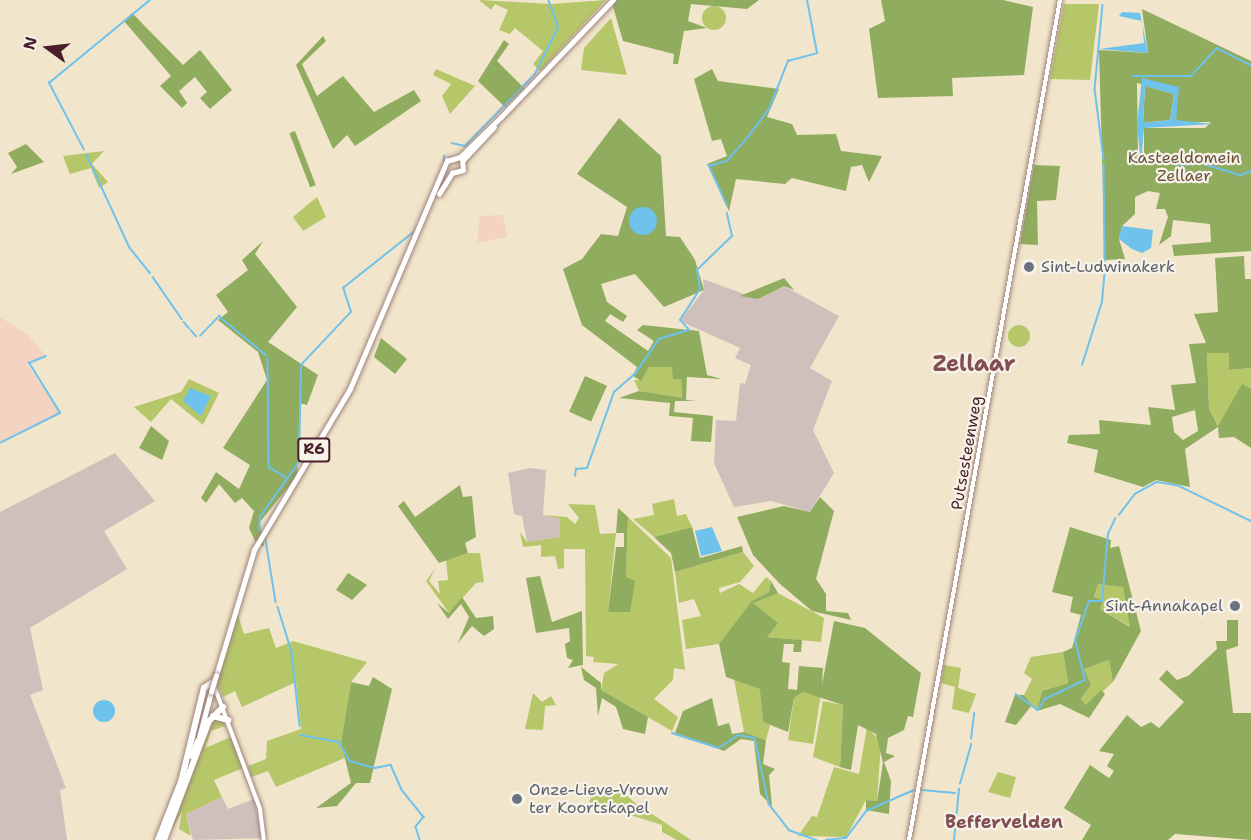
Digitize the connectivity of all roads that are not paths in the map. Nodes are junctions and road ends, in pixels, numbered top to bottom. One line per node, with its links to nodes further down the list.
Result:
1 (612, 0): 3 (main road, R6)
2 (1060, 0): 15 (main road, Putsesteenweg)
3 (461, 158): 4 (main road, R6); 4 (main road, R6)
4 (450, 171): 5 (main road, R6)
5 (214, 679): 6 (main road); 9 (main road, R6, bridge); 10 (highway)
6 (223, 707): 7 (highway); 8 (main road)
7 (213, 717): 8 (highway); 11 (highway)
8 (228, 720): 14 (main road)
9 (198, 741): 10 (highway, R6); 11 (highway, R6)
10 (181, 782): 12 (highway, R6)
11 (181, 796): 13 (highway, R6)
12 (158, 840)
13 (164, 840)
14 (264, 840)
15 (909, 840)

